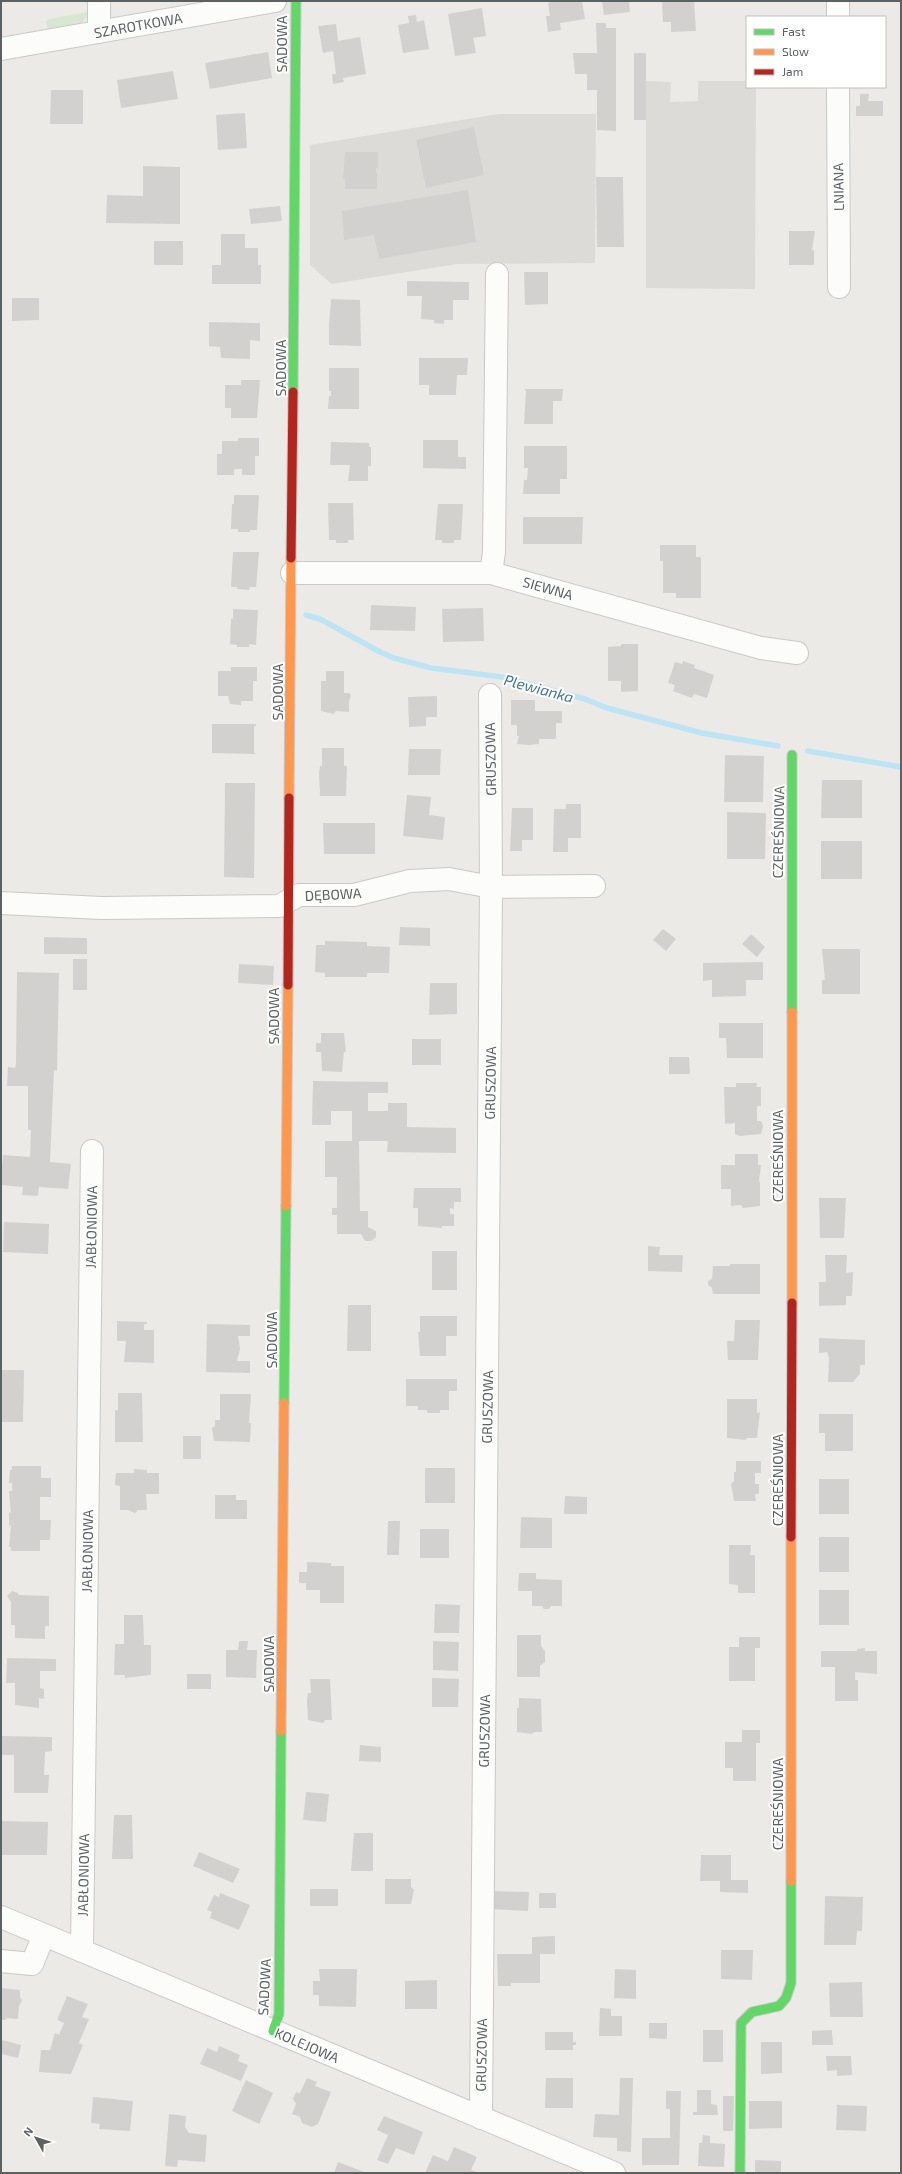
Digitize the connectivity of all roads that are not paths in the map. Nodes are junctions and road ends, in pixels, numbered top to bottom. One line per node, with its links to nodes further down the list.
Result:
1 (99, 1): 6 (street)
2 (275, 1): 6 (street, SZAROTKOWA)
3 (296, 1): 11 (street, SADOWA)
4 (838, 1): 5 (street)
5 (838, 16)
6 (98, 32): 7 (street, SZAROTKOWA)
7 (1, 50)
8 (838, 88): 10 (street, LNIANA)
9 (497, 274): 12 (street)
10 (839, 287)
11 (292, 573): 12 (street, SIEWNA); 18 (street, SADOWA)
12 (491, 573): 13 (street, SIEWNA)
13 (797, 653)
14 (490, 695): 17 (street, GRUSZOWA)
15 (792, 755): 28 (street, CZEREŚNIOWA)
16 (594, 886): 17 (street, DĘBOWA)
17 (491, 888): 18 (street, DĘBOWA); 26 (street, GRUSZOWA)
18 (288, 901): 19 (street, DĘBOWA); 25 (street, SADOWA)
19 (1, 903)
20 (92, 1151): 23 (street, JABŁONIOWA)
21 (1, 1917): 22 (street, KOLEJOWA)
22 (44, 1935): 23 (street, KOLEJOWA); 24 (street)
23 (82, 1951): 25 (street, KOLEJOWA)
24 (1, 1961)
25 (273, 2031): 26 (street, KOLEJOWA)
26 (481, 2118): 27 (street, KOLEJOWA)
27 (614, 2173)
28 (740, 2173)

